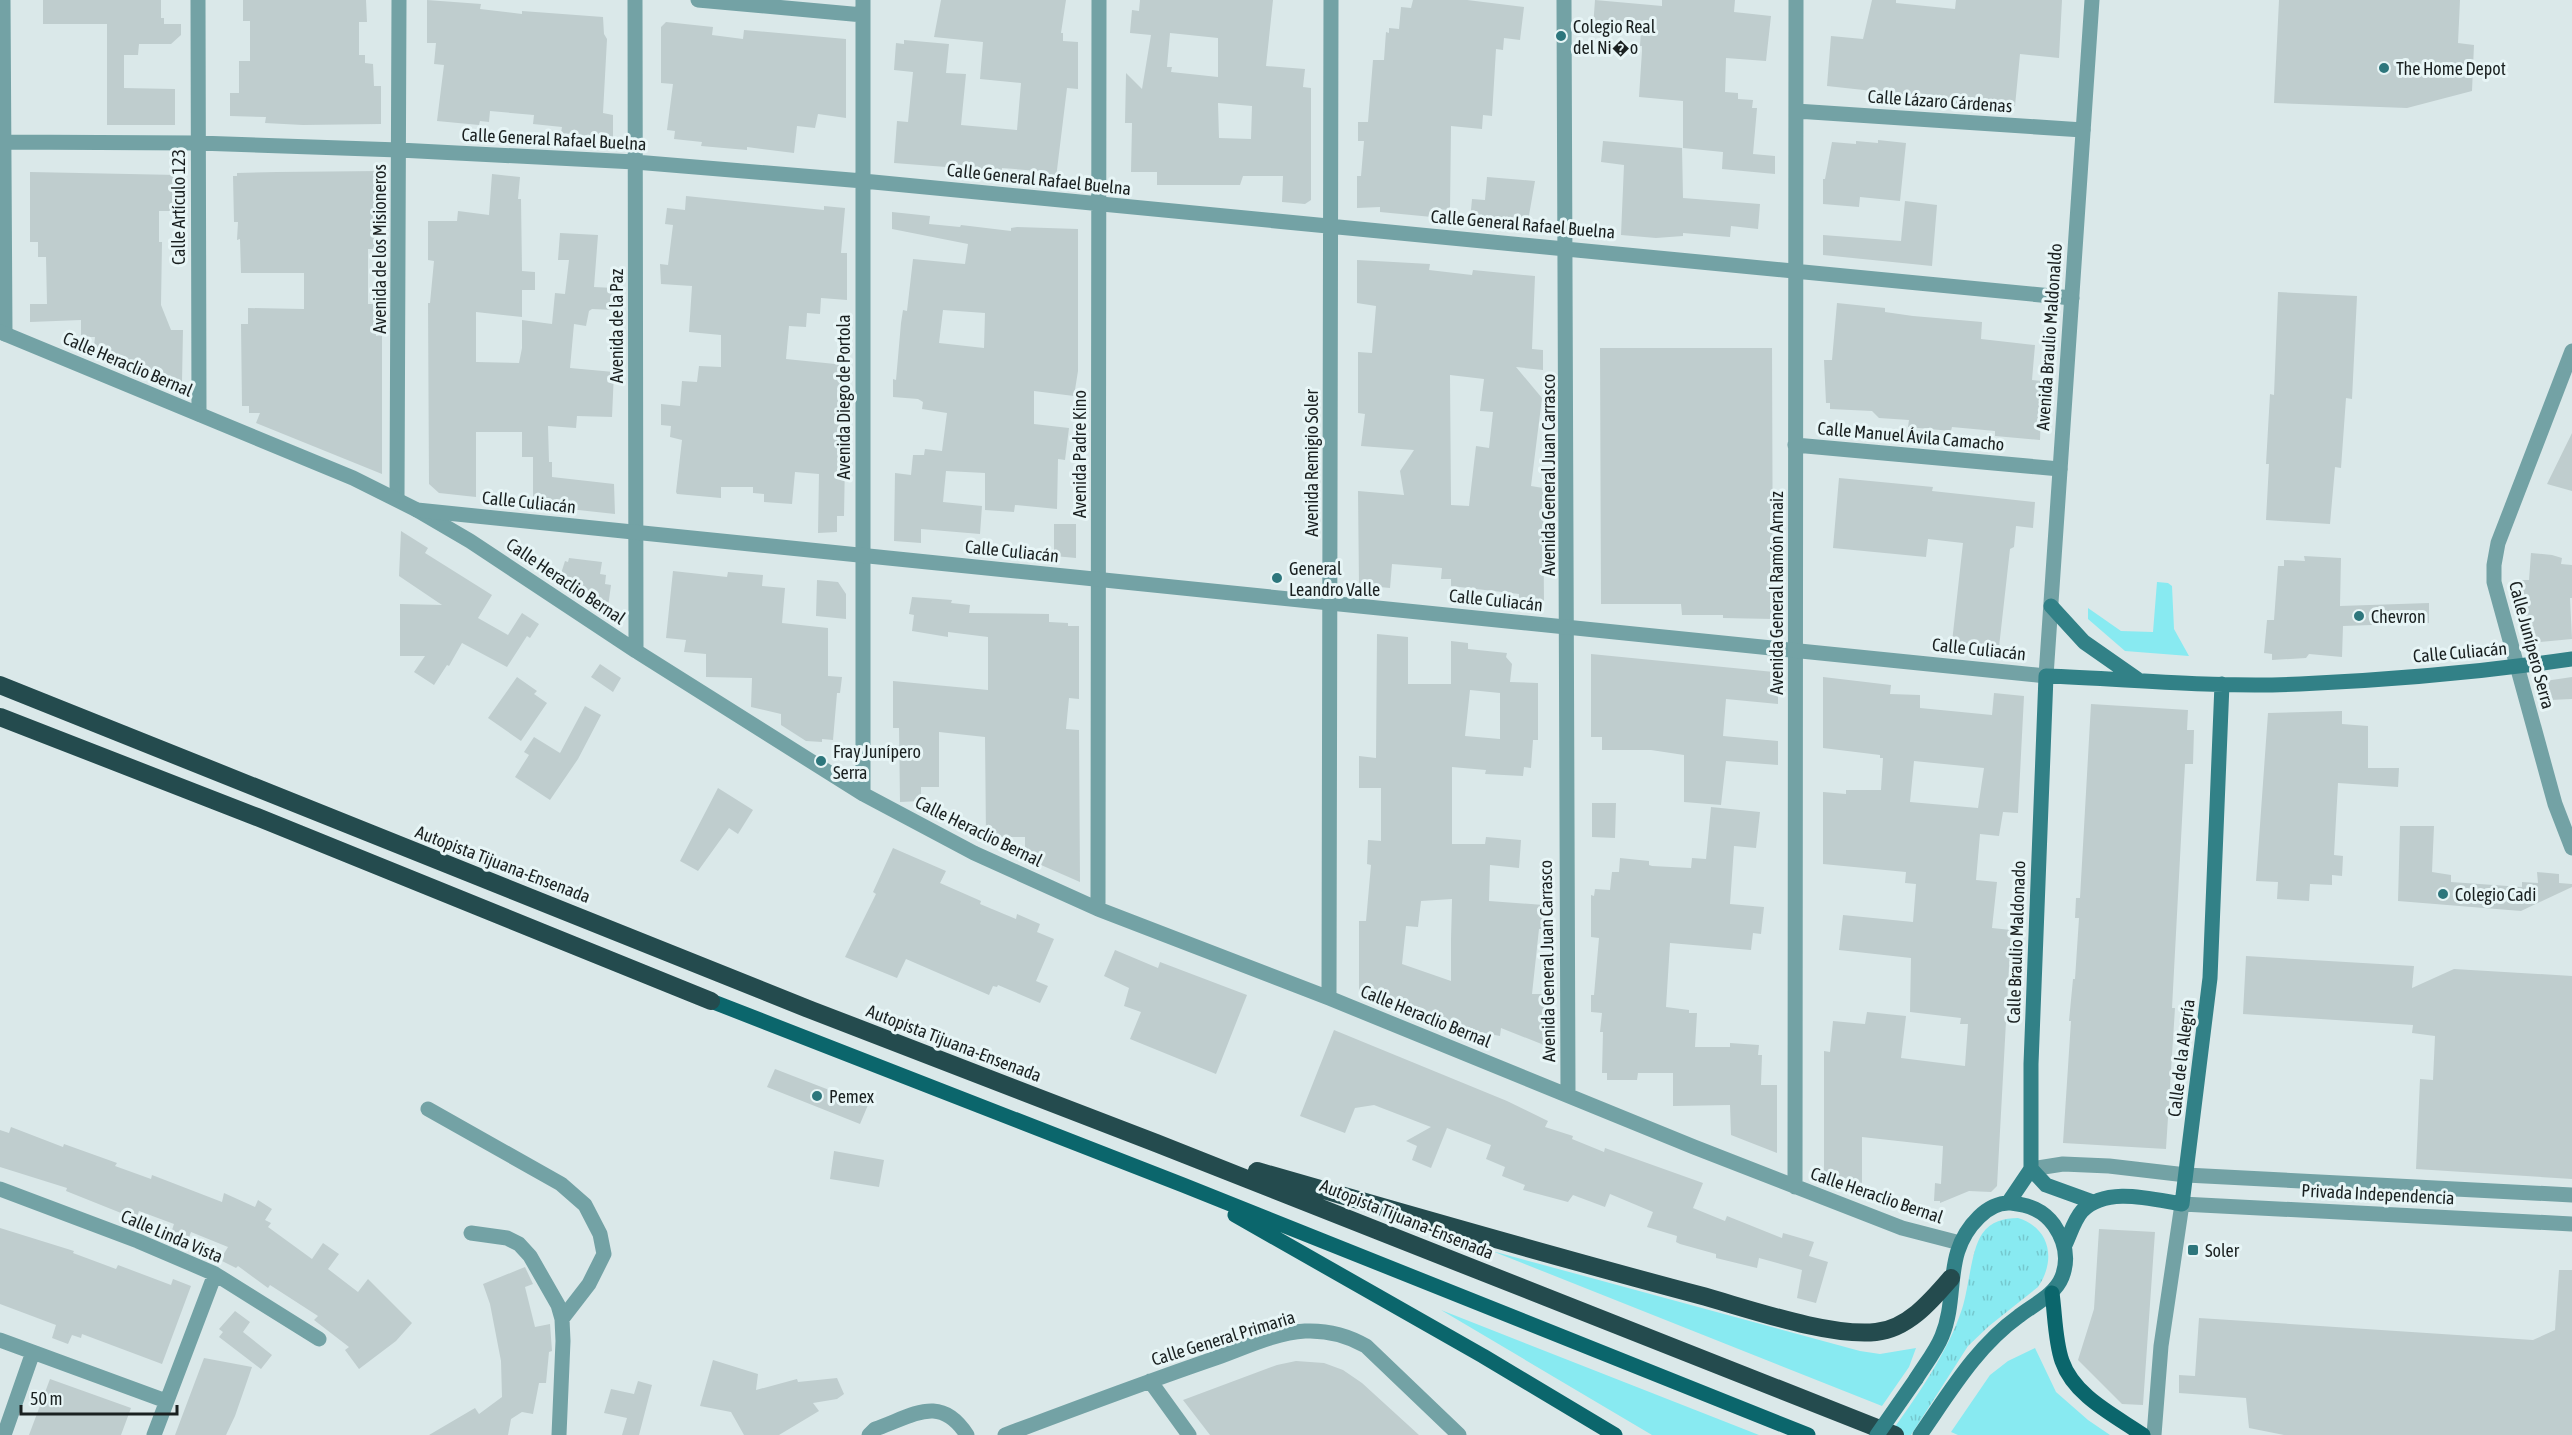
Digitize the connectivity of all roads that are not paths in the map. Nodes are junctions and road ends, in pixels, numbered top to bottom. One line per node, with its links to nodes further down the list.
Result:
1 (3, 0): 14 (street)
2 (198, 0): 15 (street, Calle Artículo 123)
3 (399, 0): 16 (street, Avenida de los Misioneros)
4 (635, 0): 17 (street, Avenida de la Paz)
5 (698, 0): 11 (street)
6 (1099, 0): 19 (street, Avenida Padre Kino)
7 (1331, 0): 20 (street, Avenida Remigio Soler)
8 (1564, 0): 21 (street, Avenida General Juan Carrasco)
9 (1796, 0): 12 (street, Avenida General Ramón Arnaiz)
10 (2092, 0): 13 (street, Avenida Braulio Maldonaldo)
11 (863, 7): 18 (street, Avenida Diego de Portola)
12 (1796, 111): 13 (street, Calle Lázaro Cárdenas); 22 (street, Avenida General Ramón Arnaiz)
13 (2083, 130): 23 (street, Avenida Braulio Maldonaldo)
14 (1, 142): 15 (street, Calle General Rafael Buelna); 24 (street)
15 (198, 143): 16 (street, Calle General Rafael Buelna); 26 (street, Calle Artículo 123)
16 (399, 150): 17 (street, Calle General Rafael Buelna); 29 (street, Avenida de los Misioneros)
17 (635, 162): 18 (street, Calle General Rafael Buelna); 31 (street, Avenida de la Paz)
18 (863, 181): 19 (street, Calle General Rafael Buelna); 32 (street, Avenida Diego de Portola)
19 (1099, 205): 20 (street, Calle General Rafael Buelna); 33 (street, Avenida Padre Kino)
20 (1331, 226): 21 (street, Calle General Rafael Buelna); 34 (street, Avenida Remigio Soler)
21 (1567, 248): 22 (street, Calle General Rafael Buelna); 36 (street, Avenida General Juan Carrasco)
22 (1796, 270): 23 (street, Calle General Rafael Buelna); 27 (street, Avenida General Ramón Arnaiz)
23 (2072, 298): 28 (street, Avenida Braulio Maldonaldo)
24 (3, 333): 26 (street, Calle Heraclio Bernal)
25 (2572, 351): 40 (street, Calle Junípero Serra)
26 (199, 414): 29 (street, Calle Heraclio Bernal)
27 (1795, 445): 28 (street, Calle Manuel Ávila Camacho); 37 (street, Avenida General Ramón Arnaiz)
28 (2060, 469): 35 (street, Avenida Braulio Maldonaldo)
29 (398, 498): 30 (street, Calle Heraclio Bernal)
30 (417, 510): 31 (street, Calle Culiacán); 38 (street, Calle Heraclio Bernal)
31 (636, 532): 32 (street, Calle Culiacán); 38 (street, Avenida de la Paz)
32 (862, 555): 33 (street, Calle Culiacán); 46 (street, Avenida Diego de Portola)
33 (1099, 579): 34 (street, Calle Culiacán); 48 (street, Avenida Padre Kino)
34 (1330, 603): 36 (street, Calle Culiacán); 49 (street, Avenida Remigio Soler)
35 (2051, 606): 41 (street, Avenida Braulio Maldonaldo); 42 (main road)
36 (1568, 627): 37 (street, Calle Culiacán); 51 (street, Avenida General Juan Carrasco)
37 (1795, 650): 41 (street, Calle Culiacán); 57 (street, Avenida General Ramón Arnaiz)
38 (636, 651): 46 (street, Calle Heraclio Bernal)
39 (2572, 659): 40 (main road, Calle Culiacán)
40 (2516, 667): 43 (main road, Calle Culiacán); 47 (street, Calle Junípero Serra)
41 (2046, 676): 42 (main road, Calle Culiacán); 54 (main road, Calle Braulio Maldonado)
42 (2137, 679): 43 (main road, Calle Culiacán)
43 (2222, 684): 55 (main road, Calle de la Alegría)
44 (0, 685): 53 (highway, Autopista Tijuana-Ensenada)
45 (0, 717): 50 (highway)
46 (863, 794): 48 (street, Calle Heraclio Bernal)
47 (2572, 848)
48 (1098, 909): 49 (street, Calle Heraclio Bernal)
49 (1329, 998): 51 (street, Calle Heraclio Bernal)
50 (711, 1001): 56 (main road)
51 (1568, 1094): 57 (street, Calle Heraclio Bernal)
52 (428, 1109): 70 (street)
53 (1156, 1143): 68 (highway); 87 (highway, Autopista Tijuana-Ensenada)
54 (2031, 1169): 55 (street, Privada Independencia); 60 (main road); 61 (main road)
55 (2186, 1175): 59 (street, Privada Independencia); 62 (main road, Calle de la Alegría)
56 (1183, 1185): 84 (main road); 85 (main road)
57 (1795, 1187): 65 (street, Calle Heraclio Bernal)
58 (0, 1189): 67 (street, Calle Linda Vista)
59 (2572, 1195)
60 (2093, 1202): 62 (main road); 66 (main road)
61 (2008, 1203): 65 (main road); 66 (main road)
62 (2182, 1204): 63 (street, Privada Independencia); 90 (street, Calle de la Alegría)
63 (2572, 1224)
64 (471, 1233): 70 (street)
65 (1960, 1243): 68 (main road)
66 (2065, 1245): 69 (main road)
67 (215, 1274): 71 (street, Calle Linda Vista); 75 (street)
68 (1952, 1278): 86 (main road, bridge)
69 (2052, 1293): 88 (main road); 89 (main road)
70 (562, 1319): 78 (street)
71 (319, 1339)
72 (0, 1340): 73 (street)
73 (33, 1352): 75 (street); 76 (street)
74 (1150, 1381): 81 (street, Calle General Primaria); 82 (street); 83 (street, Calle General Primaria)
75 (166, 1401): 77 (street)
76 (4, 1435)
77 (154, 1435)
78 (559, 1435)
79 (869, 1435): 80 (street)
80 (967, 1435)
81 (1005, 1435)
82 (1189, 1435)
83 (1459, 1435)
84 (1615, 1435)
85 (1808, 1435)
86 (1877, 1435)
87 (1895, 1435)
88 (1920, 1435)
89 (2143, 1435)
90 (2154, 1435)

